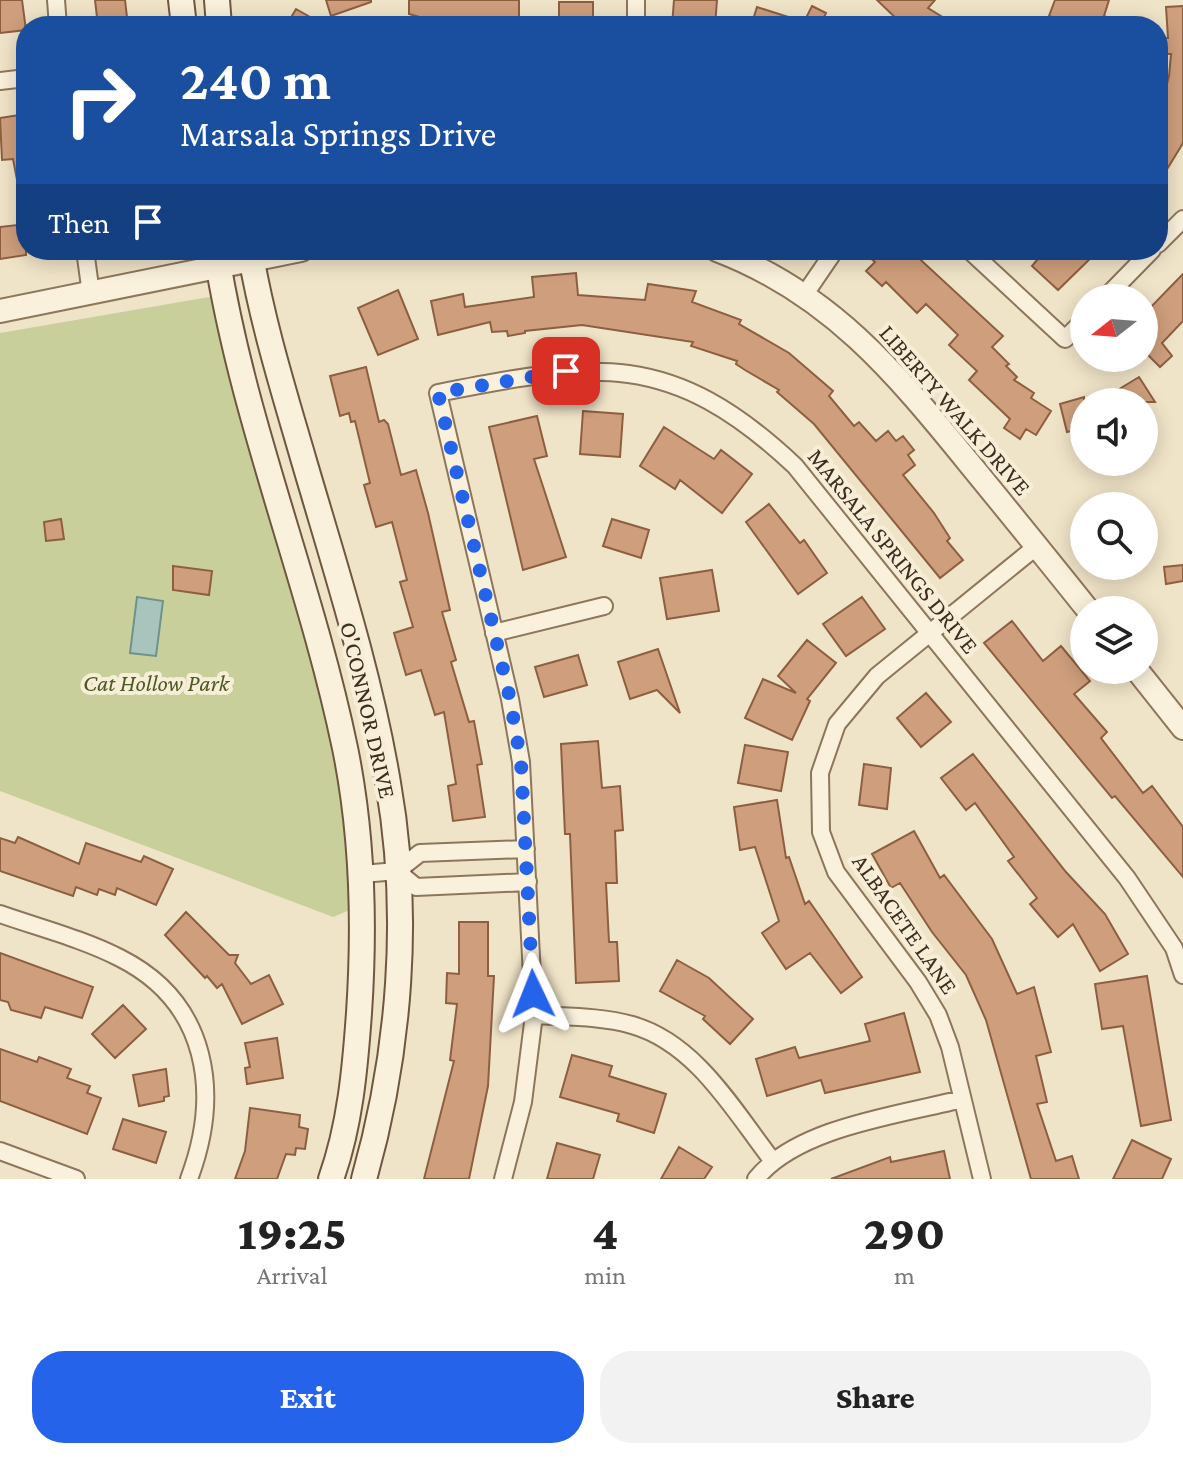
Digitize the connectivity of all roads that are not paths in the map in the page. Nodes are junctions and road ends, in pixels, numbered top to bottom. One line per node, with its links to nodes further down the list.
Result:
1 (1183, 219): 2 (street)
2 (1168, 234)
3 (86, 260): 12 (street)
4 (211, 260): 12 (street)
5 (218, 260): 25 (main road, O'CONNOR DRIVE)
6 (252, 260): 24 (main road, O'CONNOR DRIVE)
7 (743, 260): 13 (street, LIBERTY WALK DRIVE)
8 (828, 260): 13 (street)
9 (980, 260): 15 (street)
10 (1142, 260): 11 (street)
11 (1119, 284)
12 (91, 294): 14 (street)
13 (805, 294): 16 (street, LIBERTY WALK DRIVE)
14 (0, 311)
15 (1070, 334)
16 (1037, 546): 17 (street, LIBERTY WALK DRIVE); 19 (street, ALBACETE LANE)
17 (1077, 596)
18 (604, 606): 20 (street)
19 (928, 632): 20 (street, MARSALA SPRINGS DRIVE); 28 (street, MARSALA SPRINGS DRIVE); 30 (street, ALBACETE LANE)
20 (494, 633): 23 (street)
21 (1148, 684): 22 (street)
22 (1183, 728)
23 (526, 849): 24 (street); 26 (street)
24 (397, 871): 25 (street); 26 (street); 36 (main road, O'CONNOR DRIVE)
25 (362, 874): 35 (main road, O'CONNOR DRIVE)
26 (528, 882): 29 (street)
27 (0, 914): 34 (street)
28 (1183, 975)
29 (534, 1015): 32 (street); 37 (street)
30 (962, 1099): 32 (street); 39 (street, ALBACETE LANE)
31 (0, 1151): 33 (street)
32 (772, 1160): 38 (street)
33 (76, 1179)
34 (189, 1179)
35 (331, 1179)
36 (364, 1179)
37 (503, 1179)
38 (756, 1179)
39 (982, 1179)

